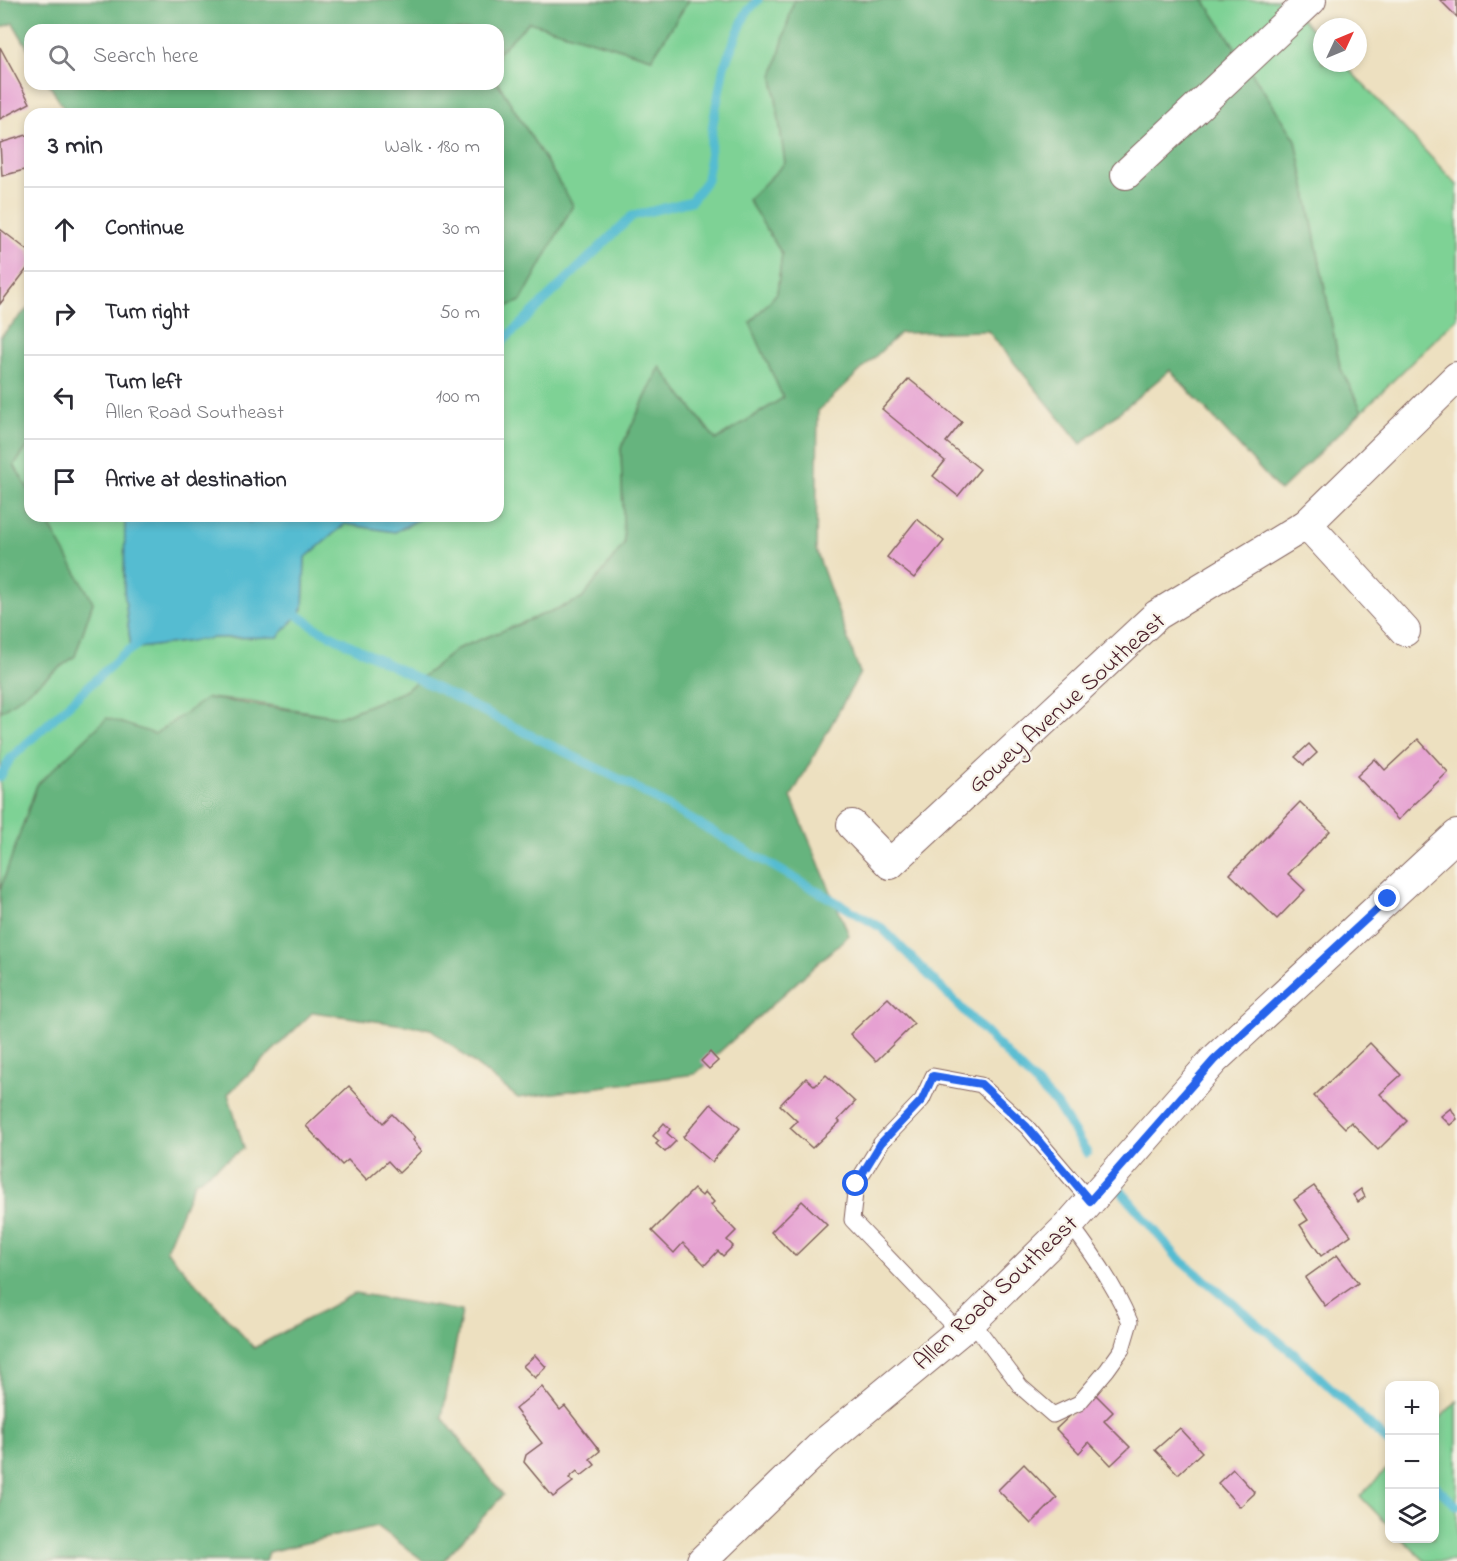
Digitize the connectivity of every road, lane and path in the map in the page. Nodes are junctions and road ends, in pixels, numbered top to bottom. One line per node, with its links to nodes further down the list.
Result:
1 (1311, 0): 2 (street)
2 (1126, 174)
3 (1457, 377): 4 (street, Gowey Avenue Southeast)
4 (1307, 524): 5 (street); 6 (street, Gowey Avenue Southeast)
5 (1405, 631)
6 (852, 825)
7 (1457, 835): 8 (street, Allen Road Southeast)
8 (1090, 1201): 9 (street, Allen Road Southeast); 10 (lane)
9 (1070, 1224): 10 (street, Allen Road Southeast); 10 (lane)
10 (965, 1326): 11 (street, Allen Road Southeast)
11 (702, 1561)

